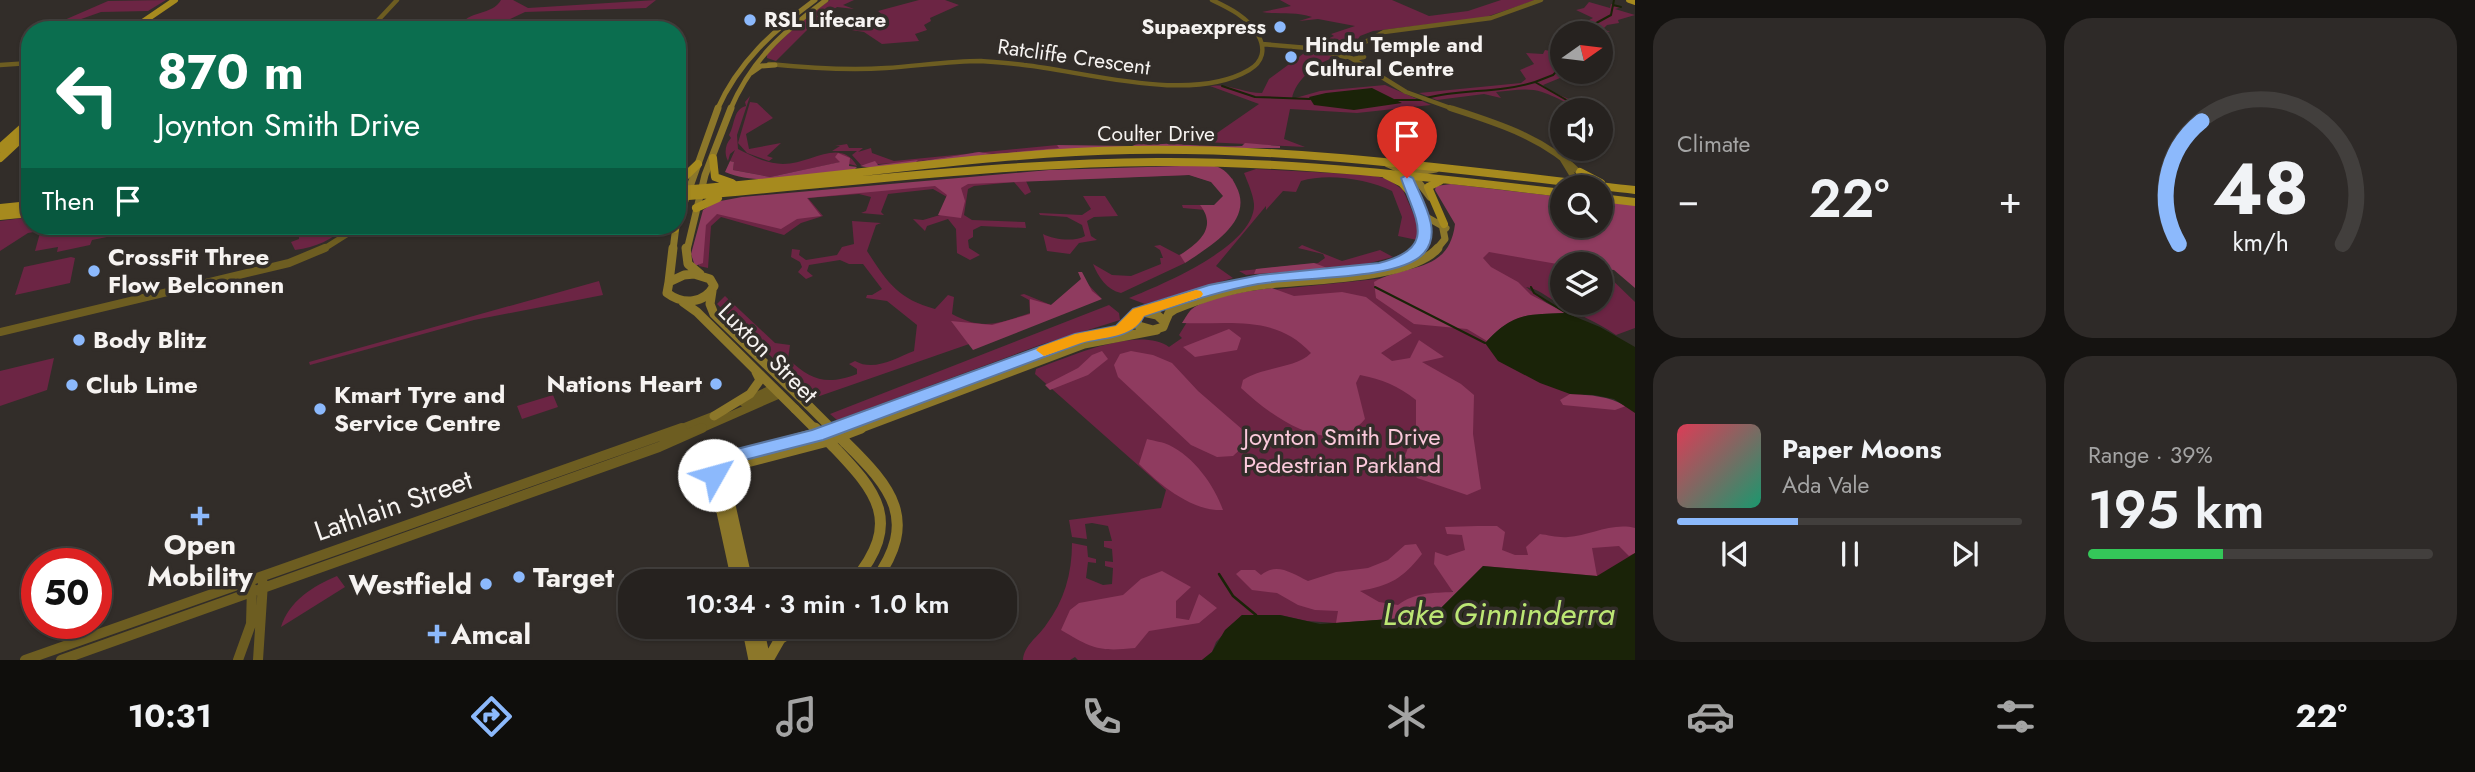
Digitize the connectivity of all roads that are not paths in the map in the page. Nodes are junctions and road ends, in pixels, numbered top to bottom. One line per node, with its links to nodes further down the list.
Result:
1 (175, 0): 8 (main road)
2 (182, 0): 9 (main road)
3 (399, 0): 10 (street); 11 (street)
4 (815, 0): 14 (main road)
5 (827, 0): 15 (main road)
6 (1212, 0): 12 (street)
7 (1541, 0): 13 (street)
8 (144, 21)
9 (151, 21)
10 (378, 21)
11 (382, 21)
12 (1262, 43): 16 (street); 20 (street, Ratcliffe Crescent)
13 (1357, 47): 16 (street); 17 (street)
14 (753, 53): 18 (street); 22 (main road)
15 (762, 54): 18 (main road); 20 (main road)
16 (1347, 54): 17 (street); 23 (street)
17 (1362, 56): 23 (street)
18 (755, 62): 20 (street, Ratcliffe Crescent); 22 (street, Ratcliffe Crescent); 24 (main road)
19 (21, 64): 21 (street)
20 (774, 64): 24 (main road)
21 (0, 65)
22 (742, 67): 25 (main road)
23 (1367, 67): 30 (street)
24 (745, 79): 26 (main road)
25 (709, 131): 26 (main road); 36 (main road)
26 (722, 131): 33 (main road)
27 (21, 135): 29 (main road)
28 (21, 138): 32 (main road)
29 (0, 148)
30 (1550, 150)
31 (1331, 156): 37 (main road, Coulter Drive); 42 (main road); 48 (main road, Coulter Drive)
32 (0, 158)
33 (713, 158): 48 (main road); 54 (main road)
34 (1563, 161): 38 (street)
35 (1566, 161): 40 (street)
36 (698, 164): 41 (main road); 51 (main road)
37 (1461, 169): 42 (main road); 45 (main road, Coulter Drive)
38 (1570, 170): 43 (street); 45 (main road)
39 (1367, 171): 42 (main road, Coulter Drive); 52 (main road, Coulter Drive); 55 (main road)
40 (1580, 172): 44 (street); 50 (main road)
41 (686, 175)
42 (1413, 175): 46 (main road, Coulter Drive); 55 (main road); 65 (main road)
43 (1573, 175)
44 (1583, 175)
45 (1527, 177): 47 (main road, Coulter Drive)
46 (1468, 181): 53 (main road, Coulter Drive); 65 (main road)
47 (1550, 181)
48 (749, 184): 54 (main road, Coulter Drive)
49 (1613, 187): 50 (main road, Coulter Drive)
50 (1635, 189)
51 (686, 190)
52 (760, 190): 54 (main road, Coulter Drive); 61 (main road)
53 (1550, 191)
54 (701, 192): 56 (main road, Coulter Drive); 61 (main road)
55 (1410, 193): 63 (main road)
56 (686, 194)
57 (1613, 198): 58 (main road)
58 (1635, 201)
59 (21, 206): 60 (main road)
60 (0, 208)
61 (696, 208): 66 (main road)
62 (21, 214): 64 (main road)
63 (1421, 214): 65 (main road); 71 (main road)
64 (0, 215)
65 (1445, 226): 71 (main road); 79 (main road)
66 (690, 228): 67 (main road); 73 (main road)
67 (686, 233)
68 (347, 235): 80 (street)
69 (674, 235): 72 (main road)
70 (684, 235): 72 (main road)
71 (1426, 237): 77 (main road)
72 (671, 254): 74 (main road)
73 (700, 274): 74 (main road); 75 (main road, Luxton Street)
74 (669, 282): 76 (main road)
75 (712, 291): 76 (main road); 82 (main road, Luxton Street)
76 (678, 300): 81 (main road, Luxton Street)
77 (1144, 312): 78 (main road); 79 (main road)
78 (1134, 321): 79 (main road); 85 (main road)
79 (1161, 326): 86 (main road)
80 (0, 332)
81 (746, 361): 83 (main road, Luxton Street); 84 (main road)
82 (788, 386): 83 (main road); 88 (main road, Luxton Street, bridge)
83 (777, 391): 84 (street, Lathlain Street); 87 (main road, Luxton Street, bridge); 89 (street, Lathlain Street)
84 (714, 416): 89 (street, Lathlain Street)
85 (734, 569)
86 (744, 569)
87 (863, 569)
88 (883, 569)
89 (257, 584): 93 (street, Lathlain Street); 94 (street, Lathlain Street); 95 (street); 96 (street)
90 (753, 639): 97 (main road)
91 (757, 639): 98 (main road)
92 (780, 639): 98 (main road)
93 (25, 660)
94 (61, 660)
95 (238, 660)
96 (258, 660)
97 (754, 660)
98 (766, 660)

